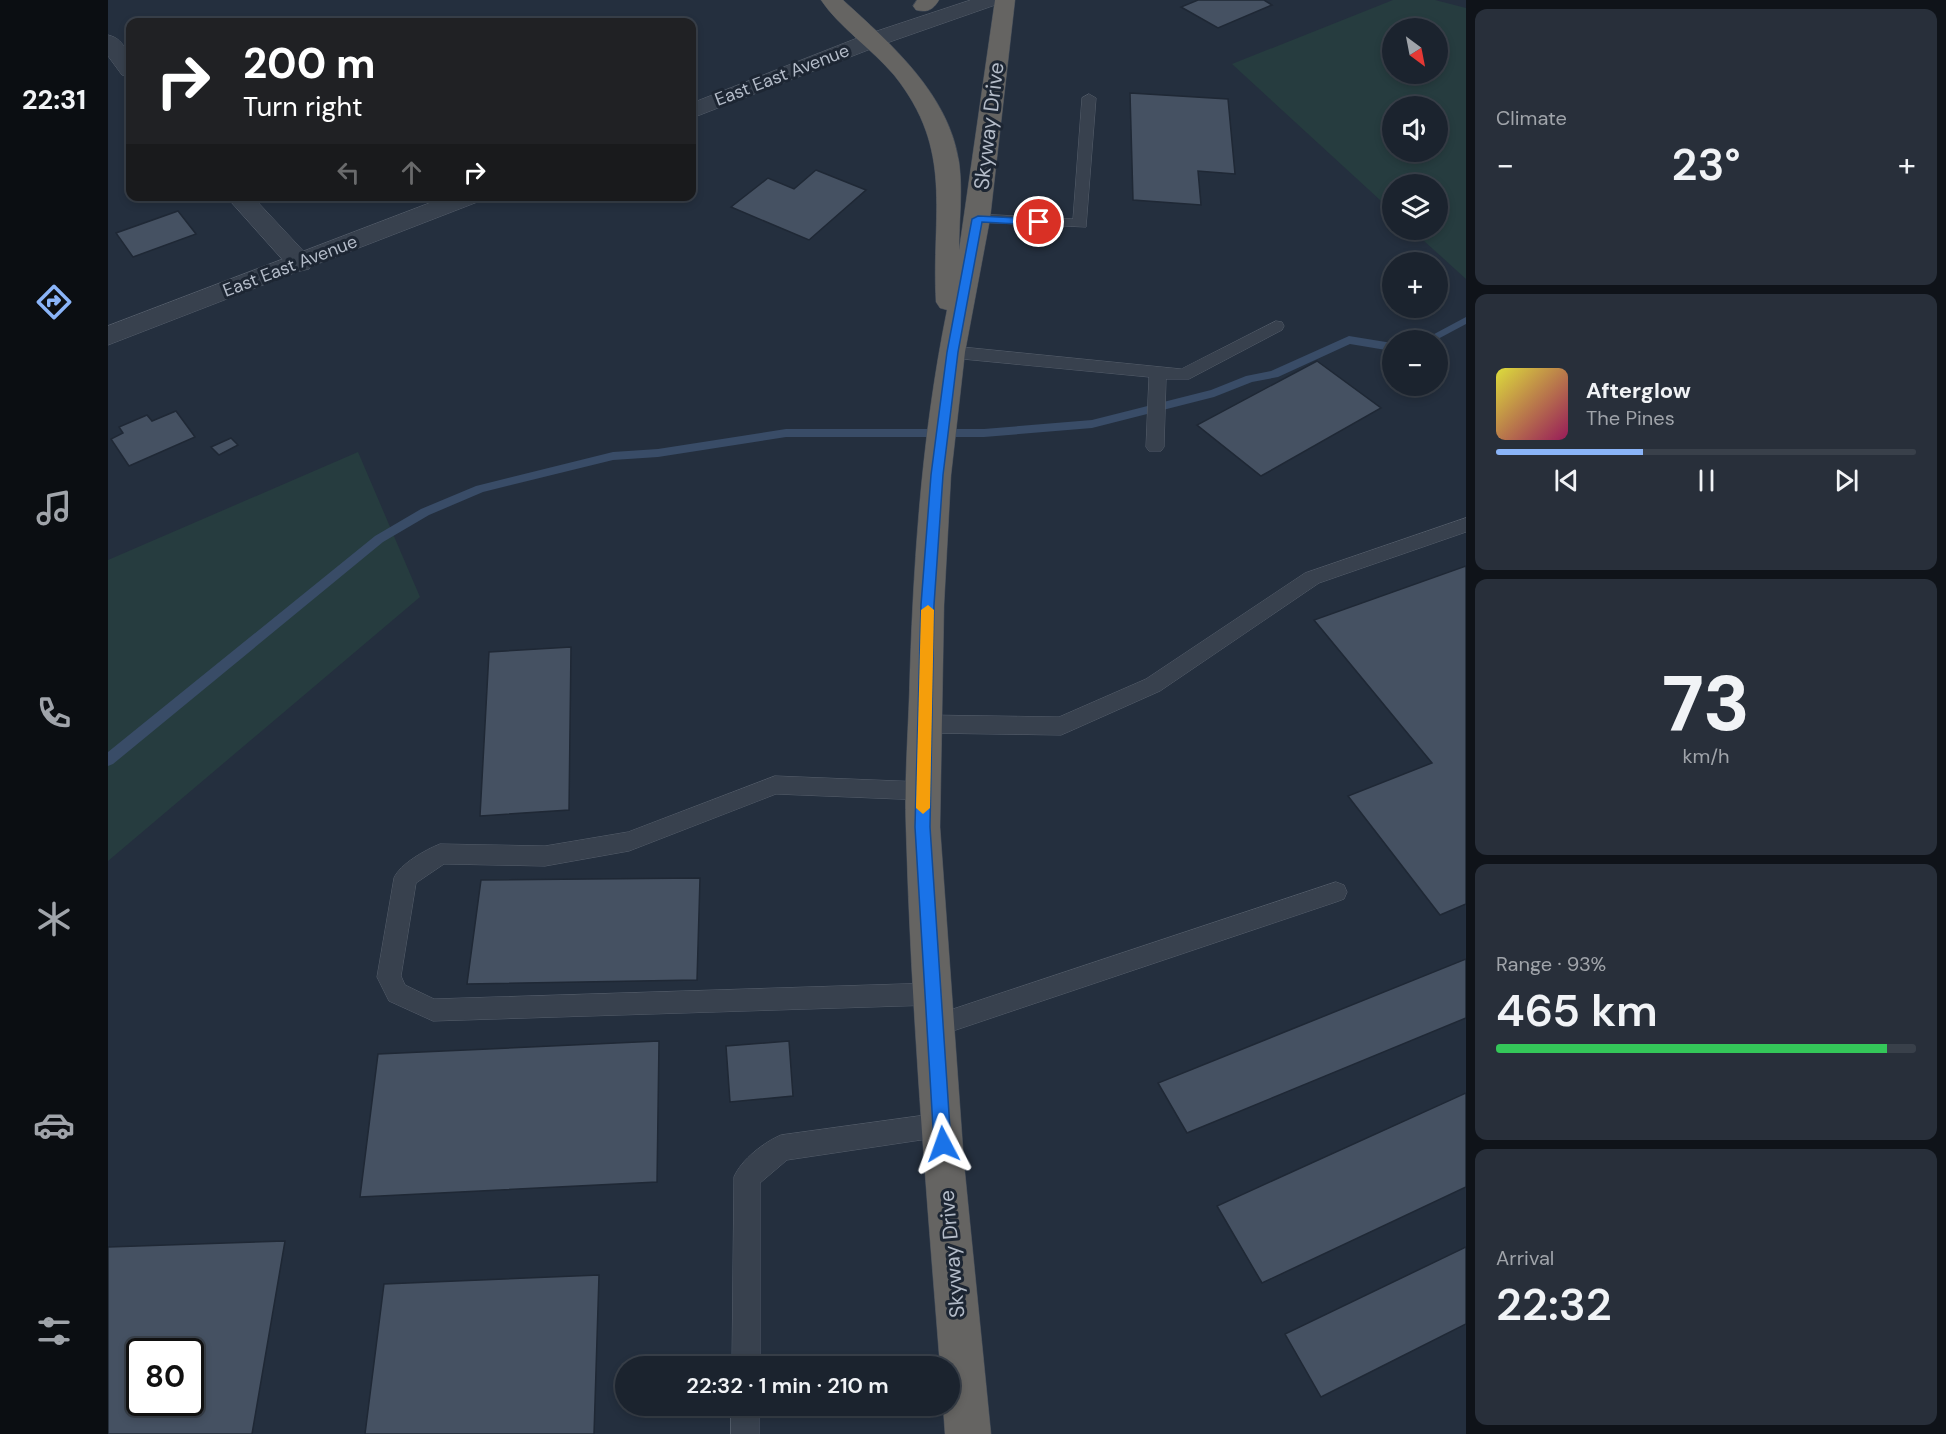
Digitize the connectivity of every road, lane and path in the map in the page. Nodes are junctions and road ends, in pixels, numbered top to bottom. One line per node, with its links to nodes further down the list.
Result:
1 (831, 0): 5 (highway)
2 (991, 0): 5 (street, East East Avenue)
3 (1005, 0): 12 (highway, Skyway Drive)
4 (930, 2): 5 (street, East East Avenue)
5 (873, 39): 9 (street, East East Avenue); 16 (highway)
6 (108, 41): 7 (street)
7 (126, 65)
8 (1089, 98): 12 (lane)
9 (696, 109)
10 (243, 201): 13 (street)
11 (458, 201): 13 (street, East East Avenue)
12 (978, 219): 16 (highway, Skyway Drive)
13 (300, 263): 15 (street, East East Avenue)
14 (1276, 326): 17 (lane)
15 (108, 336)
16 (952, 352): 17 (lane); 20 (highway, Skyway Drive)
17 (1158, 372): 18 (lane)
18 (1155, 447)
19 (1466, 525): 20 (lane)
20 (925, 724): 21 (highway, Skyway Drive)
21 (923, 791): 23 (highway, Skyway Drive); 23 (lane)
22 (1336, 892): 23 (lane)
23 (934, 1010): 24 (highway, Skyway Drive)
24 (941, 1125): 25 (lane); 28 (highway, Skyway Drive)
25 (746, 1356)
26 (746, 1416): 27 (lane)
27 (745, 1434)
28 (968, 1434)

